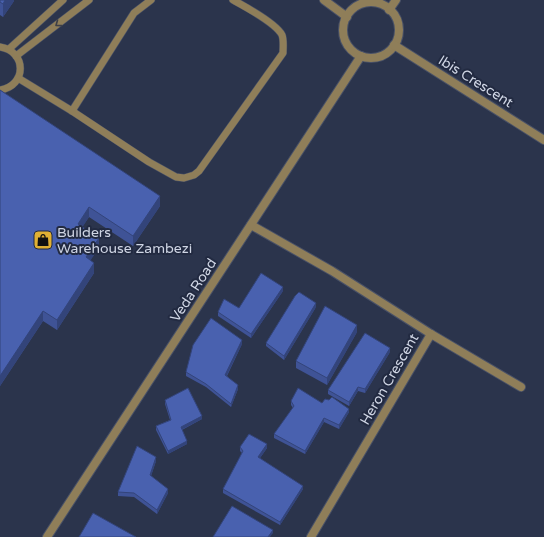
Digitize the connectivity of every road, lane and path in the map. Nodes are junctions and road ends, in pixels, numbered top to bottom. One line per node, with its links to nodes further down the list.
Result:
1 (63, 0): 11 (lane)
2 (89, 0): 12 (lane, one-way to 12)
3 (151, 0): 16 (lane)
4 (233, 0): 16 (lane)
5 (324, 0): 8 (street)
6 (396, 0): 7 (street)
7 (390, 10): 8 (street); 9 (street)
8 (347, 17): 13 (street)
9 (394, 45): 13 (street); 17 (street, Ibis Crescent)
10 (0, 47): 11 (lane)
11 (9, 49): 12 (lane)
12 (16, 56): 14 (lane)
13 (361, 56): 18 (street, Veda Road)
14 (18, 78): 15 (lane); 16 (lane)
15 (0, 90)
16 (72, 110)
17 (544, 140)
18 (251, 225): 19 (street, Heron Crescent); 21 (street, Veda Road)
19 (431, 334): 20 (street); 22 (street, Heron Crescent)
20 (521, 387)
21 (46, 537)
22 (311, 537)

